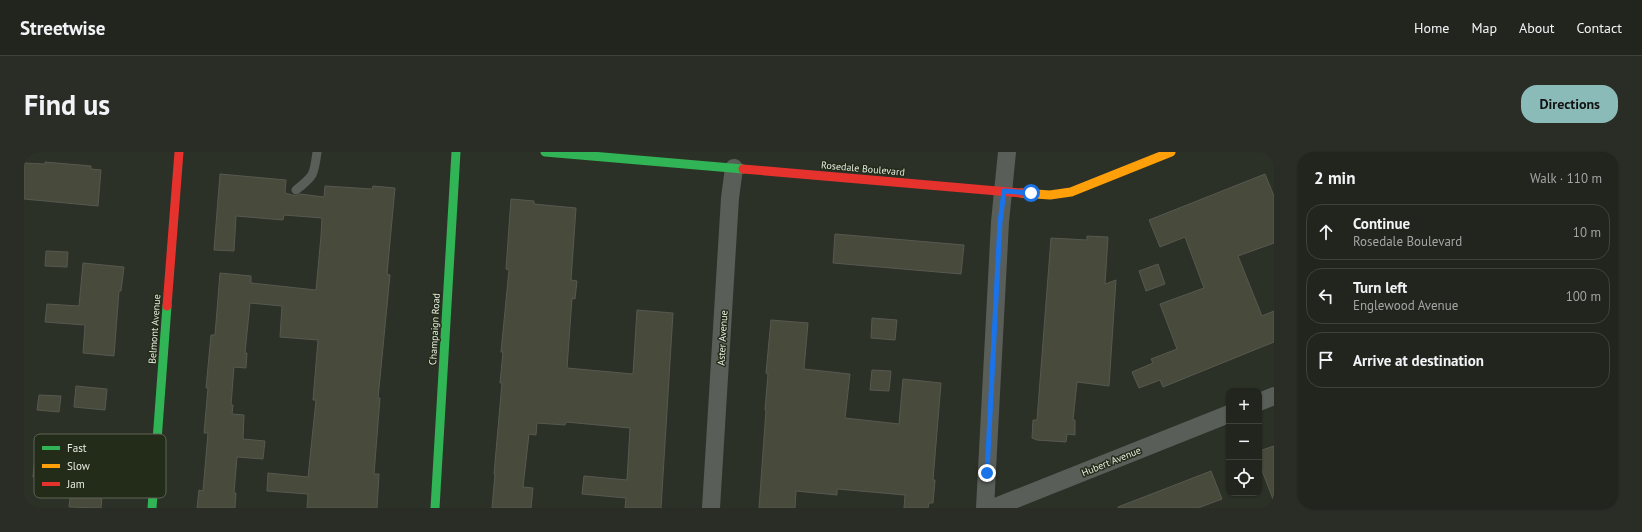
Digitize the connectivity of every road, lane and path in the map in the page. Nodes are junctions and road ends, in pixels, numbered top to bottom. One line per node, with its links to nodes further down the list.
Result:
1 (179, 152): 14 (street, Belmont Avenue)
2 (317, 152): 9 (lane)
3 (456, 152): 17 (street, Champaign Road)
4 (545, 152): 7 (street, Rosedale Boulevard)
5 (1007, 152): 10 (street)
6 (1171, 152): 10 (street, Rosedale Boulevard)
7 (587, 154): 8 (street, Rosedale Boulevard)
8 (734, 168): 10 (street, Rosedale Boulevard); 18 (street, Aster Avenue)
9 (296, 190)
10 (1004, 191): 19 (street)
11 (1274, 396): 12 (street)
12 (1262, 401)
13 (1226, 415): 20 (street, Hubert Avenue)
14 (158, 434)
15 (153, 498): 16 (street, Belmont Avenue)
16 (152, 508)
17 (435, 508)
18 (711, 508)
19 (985, 508)
20 (993, 508)

